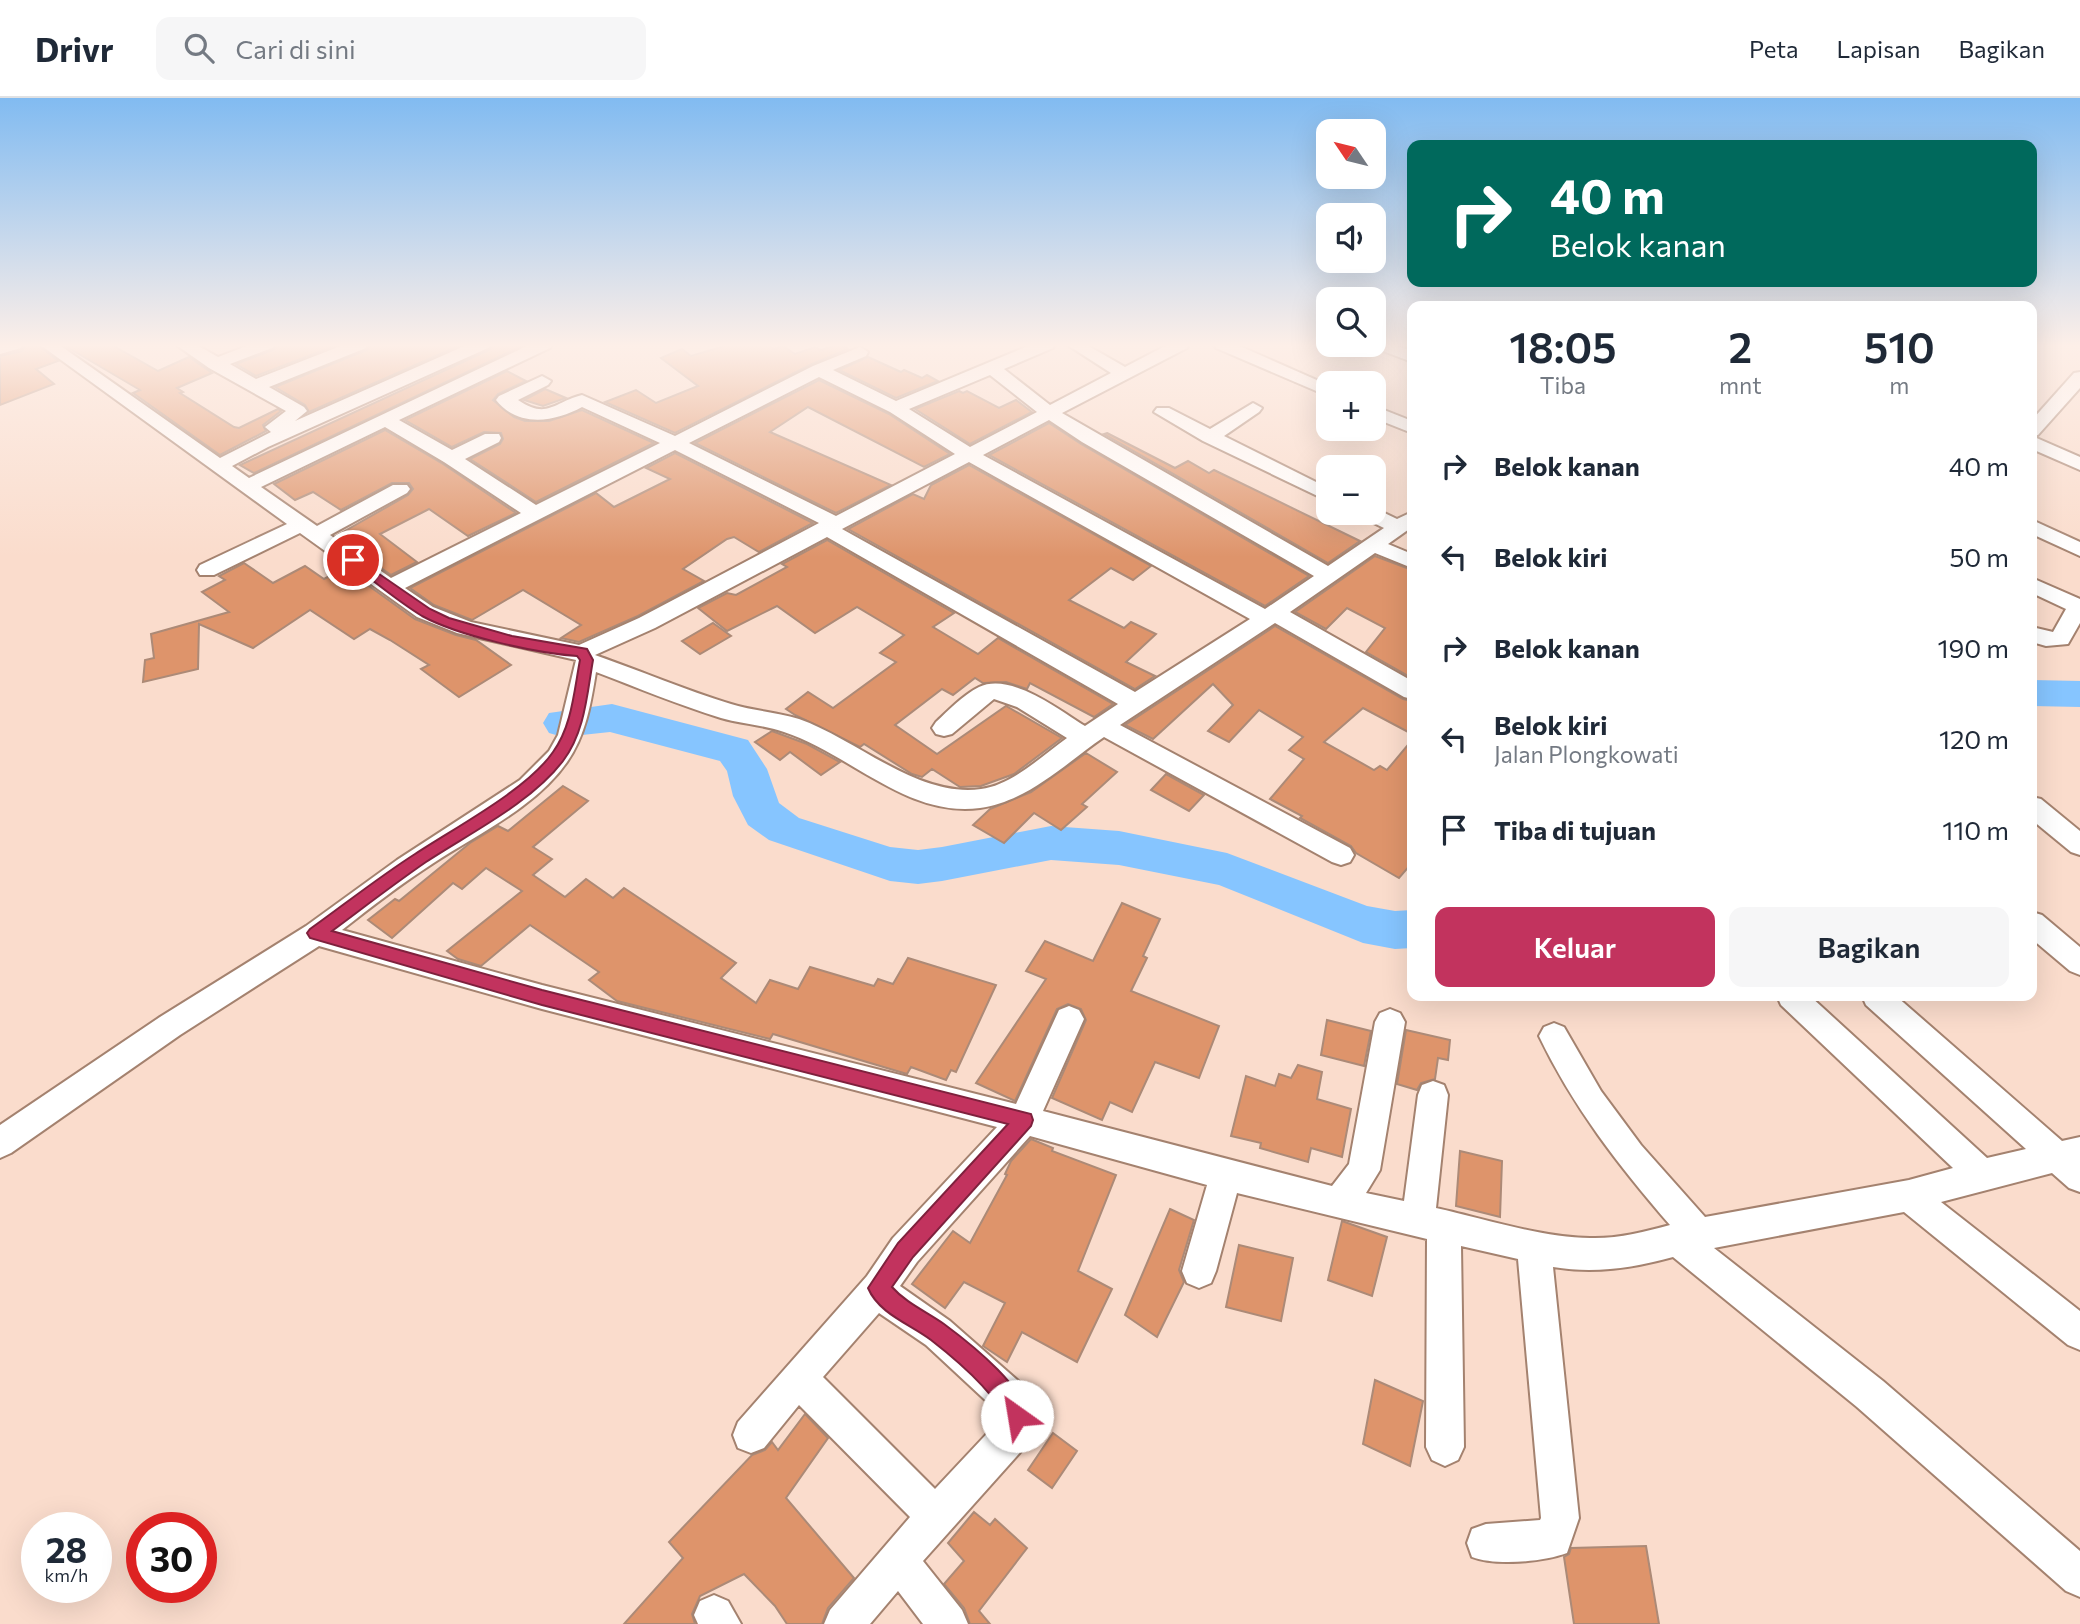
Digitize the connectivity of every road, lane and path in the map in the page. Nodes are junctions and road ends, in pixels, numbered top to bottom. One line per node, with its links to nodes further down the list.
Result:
1 (151, 415): 21 (street)
2 (292, 415): 21 (street)
3 (323, 415): 21 (street)
4 (392, 415): 13 (street)
5 (615, 415): 17 (street)
6 (727, 415): 17 (street)
7 (907, 415): 19 (street)
8 (1042, 415): 19 (street)
9 (1054, 415): 36 (street)
10 (1169, 415): 15 (street)
11 (1242, 415): 15 (street)
12 (1386, 416): 14 (street)
13 (384, 419): 20 (street); 23 (street)
14 (1407, 426)
15 (1210, 437): 25 (street)
16 (492, 438): 20 (street)
17 (673, 442): 26 (street); 29 (street)
18 (2037, 444): 22 (street)
19 (968, 454): 29 (street); 40 (street)
20 (451, 458): 26 (street)
21 (215, 460): 23 (street)
22 (2080, 464)
23 (250, 485): 31 (street)
24 (400, 489): 31 (street)
25 (1316, 489)
26 (534, 513): 37 (street)
27 (1386, 518): 28 (street)
28 (1406, 523): 32 (street)
29 (830, 526): 42 (street); 44 (street)
30 (2037, 528): 33 (street)
31 (310, 529): 35 (street); 37 (street)
32 (1374, 545): 34 (street); 36 (street)
33 (2080, 550)
34 (1407, 560)
35 (207, 570)
36 (1329, 576): 40 (street)
37 (390, 587): 42 (street)
38 (2037, 587): 39 (street)
39 (2079, 607): 41 (street)
40 (1269, 616): 43 (street); 44 (street)
41 (2037, 636)
42 (584, 656): 46 (street); 51 (street)
43 (1407, 688)
44 (1135, 703): 46 (street)
45 (944, 728): 46 (street)
46 (1094, 732): 49 (street)
47 (2037, 810): 48 (street)
48 (2080, 845)
49 (1341, 855)
50 (2037, 927): 52 (street)
51 (316, 933): 59 (street); 60 (street)
52 (2080, 963)
53 (1796, 1001): 62 (street)
54 (1882, 1001): 61 (street)
55 (1069, 1019): 59 (street)
56 (1390, 1022): 66 (street)
57 (1554, 1036): 68 (street)
58 (1433, 1095): 67 (street)
59 (1024, 1120): 63 (street); 71 (street)
60 (0, 1143)
61 (2068, 1154): 62 (street); 64 (street)
62 (1982, 1174): 65 (street)
63 (1226, 1175): 66 (street); 70 (street)
64 (2080, 1177)
65 (1909, 1196): 68 (street); 72 (street)
66 (1339, 1203): 67 (street)
67 (1431, 1223): 69 (street); 75 (street)
68 (1688, 1237): 69 (street); 79 (street)
69 (1534, 1246): 77 (street)
70 (1199, 1271)
71 (878, 1288): 73 (street); 76 (street)
72 (2080, 1333)
73 (798, 1378): 74 (street); 76 (street)
74 (751, 1435)
75 (1445, 1447)
76 (936, 1516): 78 (street)
77 (1486, 1543)
78 (899, 1561): 80 (street); 81 (street)
79 (2080, 1577)
80 (844, 1624)
81 (948, 1624)

